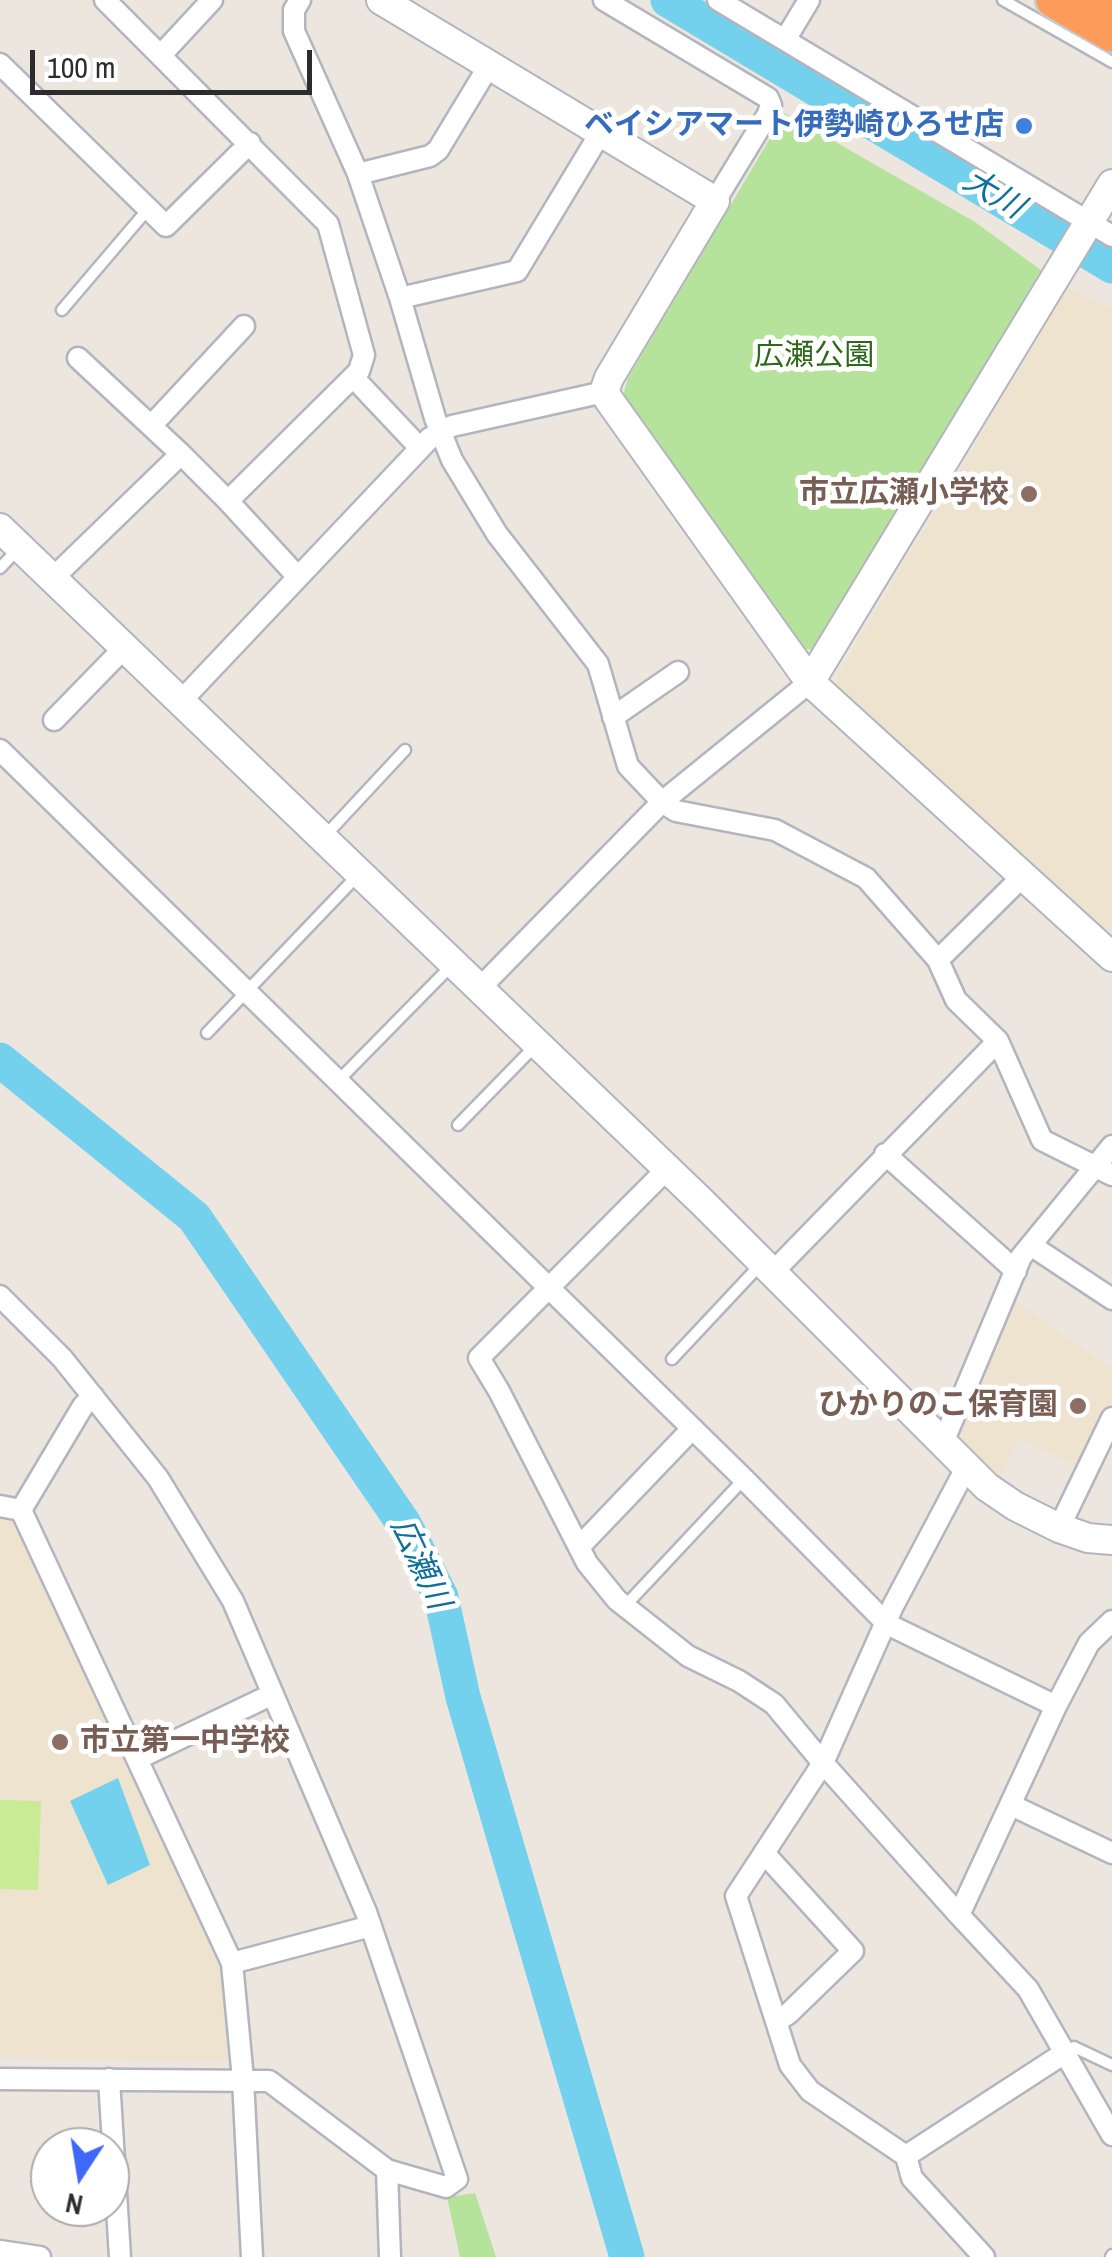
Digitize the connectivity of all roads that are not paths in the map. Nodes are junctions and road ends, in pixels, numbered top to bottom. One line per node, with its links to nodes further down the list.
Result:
1 (105, 0): 12 (street)
2 (212, 0): 12 (street)
3 (300, 0): 18 (street)
4 (381, 0): 15 (street)
5 (604, 0): 20 (street)
6 (718, 0): 11 (street)
7 (809, 0): 11 (street)
8 (1007, 3): 9 (lane); 13 (lane)
9 (1062, 5): 10 (highway)
10 (1112, 34)
11 (785, 40): 22 (street)
12 (161, 55): 17 (street)
13 (1112, 62)
14 (0, 64): 21 (street)
15 (490, 64): 16 (street); 18 (street)
16 (601, 132): 20 (street); 23 (street)
17 (250, 143): 21 (street); 27 (street)
18 (358, 174): 23 (street)
19 (1112, 184): 22 (street)
20 (716, 201): 28 (street)
21 (148, 208): 24 (lane)
22 (1096, 229): 40 (street)
23 (400, 298): 30 (street)
24 (62, 310)
25 (244, 326): 29 (street)
26 (78, 358): 29 (street)
27 (353, 377): 31 (street); 33 (street)
28 (604, 392): 30 (street); 40 (street)
29 (151, 426): 32 (street)
30 (440, 431): 31 (street); 42 (street)
31 (419, 447): 36 (street)
32 (181, 454): 33 (street); 37 (street)
33 (228, 501): 36 (street)
34 (10, 537): 35 (lane); 37 (street)
35 (0, 568)
36 (297, 576): 41 (street)
37 (53, 578): 38 (street)
38 (124, 648): 41 (street); 43 (street)
39 (678, 672): 42 (street)
40 (810, 682): 46 (street); 49 (street)
41 (181, 700): 47 (street)
42 (613, 717): 46 (street)
43 (54, 720)
44 (0, 750): 54 (street)
45 (405, 750): 47 (lane)
46 (662, 802): 51 (street); 53 (street)
47 (323, 838): 48 (street)
48 (359, 874): 52 (street); 54 (lane)
49 (1022, 876): 50 (street); 51 (street)
50 (1112, 957)
51 (938, 960): 56 (street)
52 (453, 964): 53 (street); 58 (lane)
53 (478, 990): 57 (street)
54 (246, 993): 55 (lane); 58 (street)
55 (206, 1033)
56 (998, 1040): 61 (street); 63 (street)
57 (536, 1044): 59 (lane); 62 (street)
58 (337, 1082): 67 (street)
59 (458, 1125)
60 (1112, 1146): 63 (street)
61 (886, 1154): 65 (street); 66 (street)
62 (666, 1169): 65 (street); 67 (street)
63 (1104, 1170): 64 (street)
64 (1032, 1246): 66 (street); 69 (street)
65 (767, 1268): 70 (lane); 74 (street)
66 (1016, 1270): 74 (street)
67 (547, 1289): 73 (street); 81 (street)
68 (0, 1296): 71 (street)
69 (1112, 1299)
70 (672, 1359)
71 (93, 1396): 78 (street); 85 (street)
72 (1112, 1418): 79 (street)
73 (691, 1430): 76 (street); 81 (street)
74 (942, 1444): 75 (street)
75 (966, 1468): 79 (street); 84 (street)
76 (744, 1479): 82 (lane); 84 (street)
77 (0, 1506): 78 (street)
78 (22, 1510): 87 (street)
79 (1059, 1528): 80 (street)
80 (1112, 1540)
81 (580, 1546): 82 (street)
82 (624, 1607): 88 (street)
83 (1112, 1621): 86 (street)
84 (887, 1624): 86 (street); 88 (street)
85 (273, 1694): 87 (street); 93 (street)
86 (1056, 1706): 89 (street)
87 (139, 1758): 94 (street)
88 (822, 1763): 90 (street); 92 (street)
89 (1011, 1805): 91 (street); 92 (street)
90 (764, 1853): 95 (street); 95 (street)
91 (1112, 1853)
92 (959, 1915): 96 (street)
93 (371, 1926): 94 (street); 103 (street)
94 (232, 1963): 100 (street)
95 (776, 2021): 102 (street)
96 (1063, 2054): 97 (lane); 101 (street); 102 (street)
97 (1112, 2065)
98 (0, 2079): 99 (street)
99 (109, 2079): 100 (street); 106 (street)
100 (243, 2079): 103 (street); 107 (street)
101 (1112, 2135)
102 (906, 2156): 109 (street)
103 (386, 2170): 108 (street)
104 (0, 2250): 105 (street)
105 (40, 2257)
106 (120, 2257)
107 (252, 2257)
108 (390, 2257)
109 (984, 2257)

